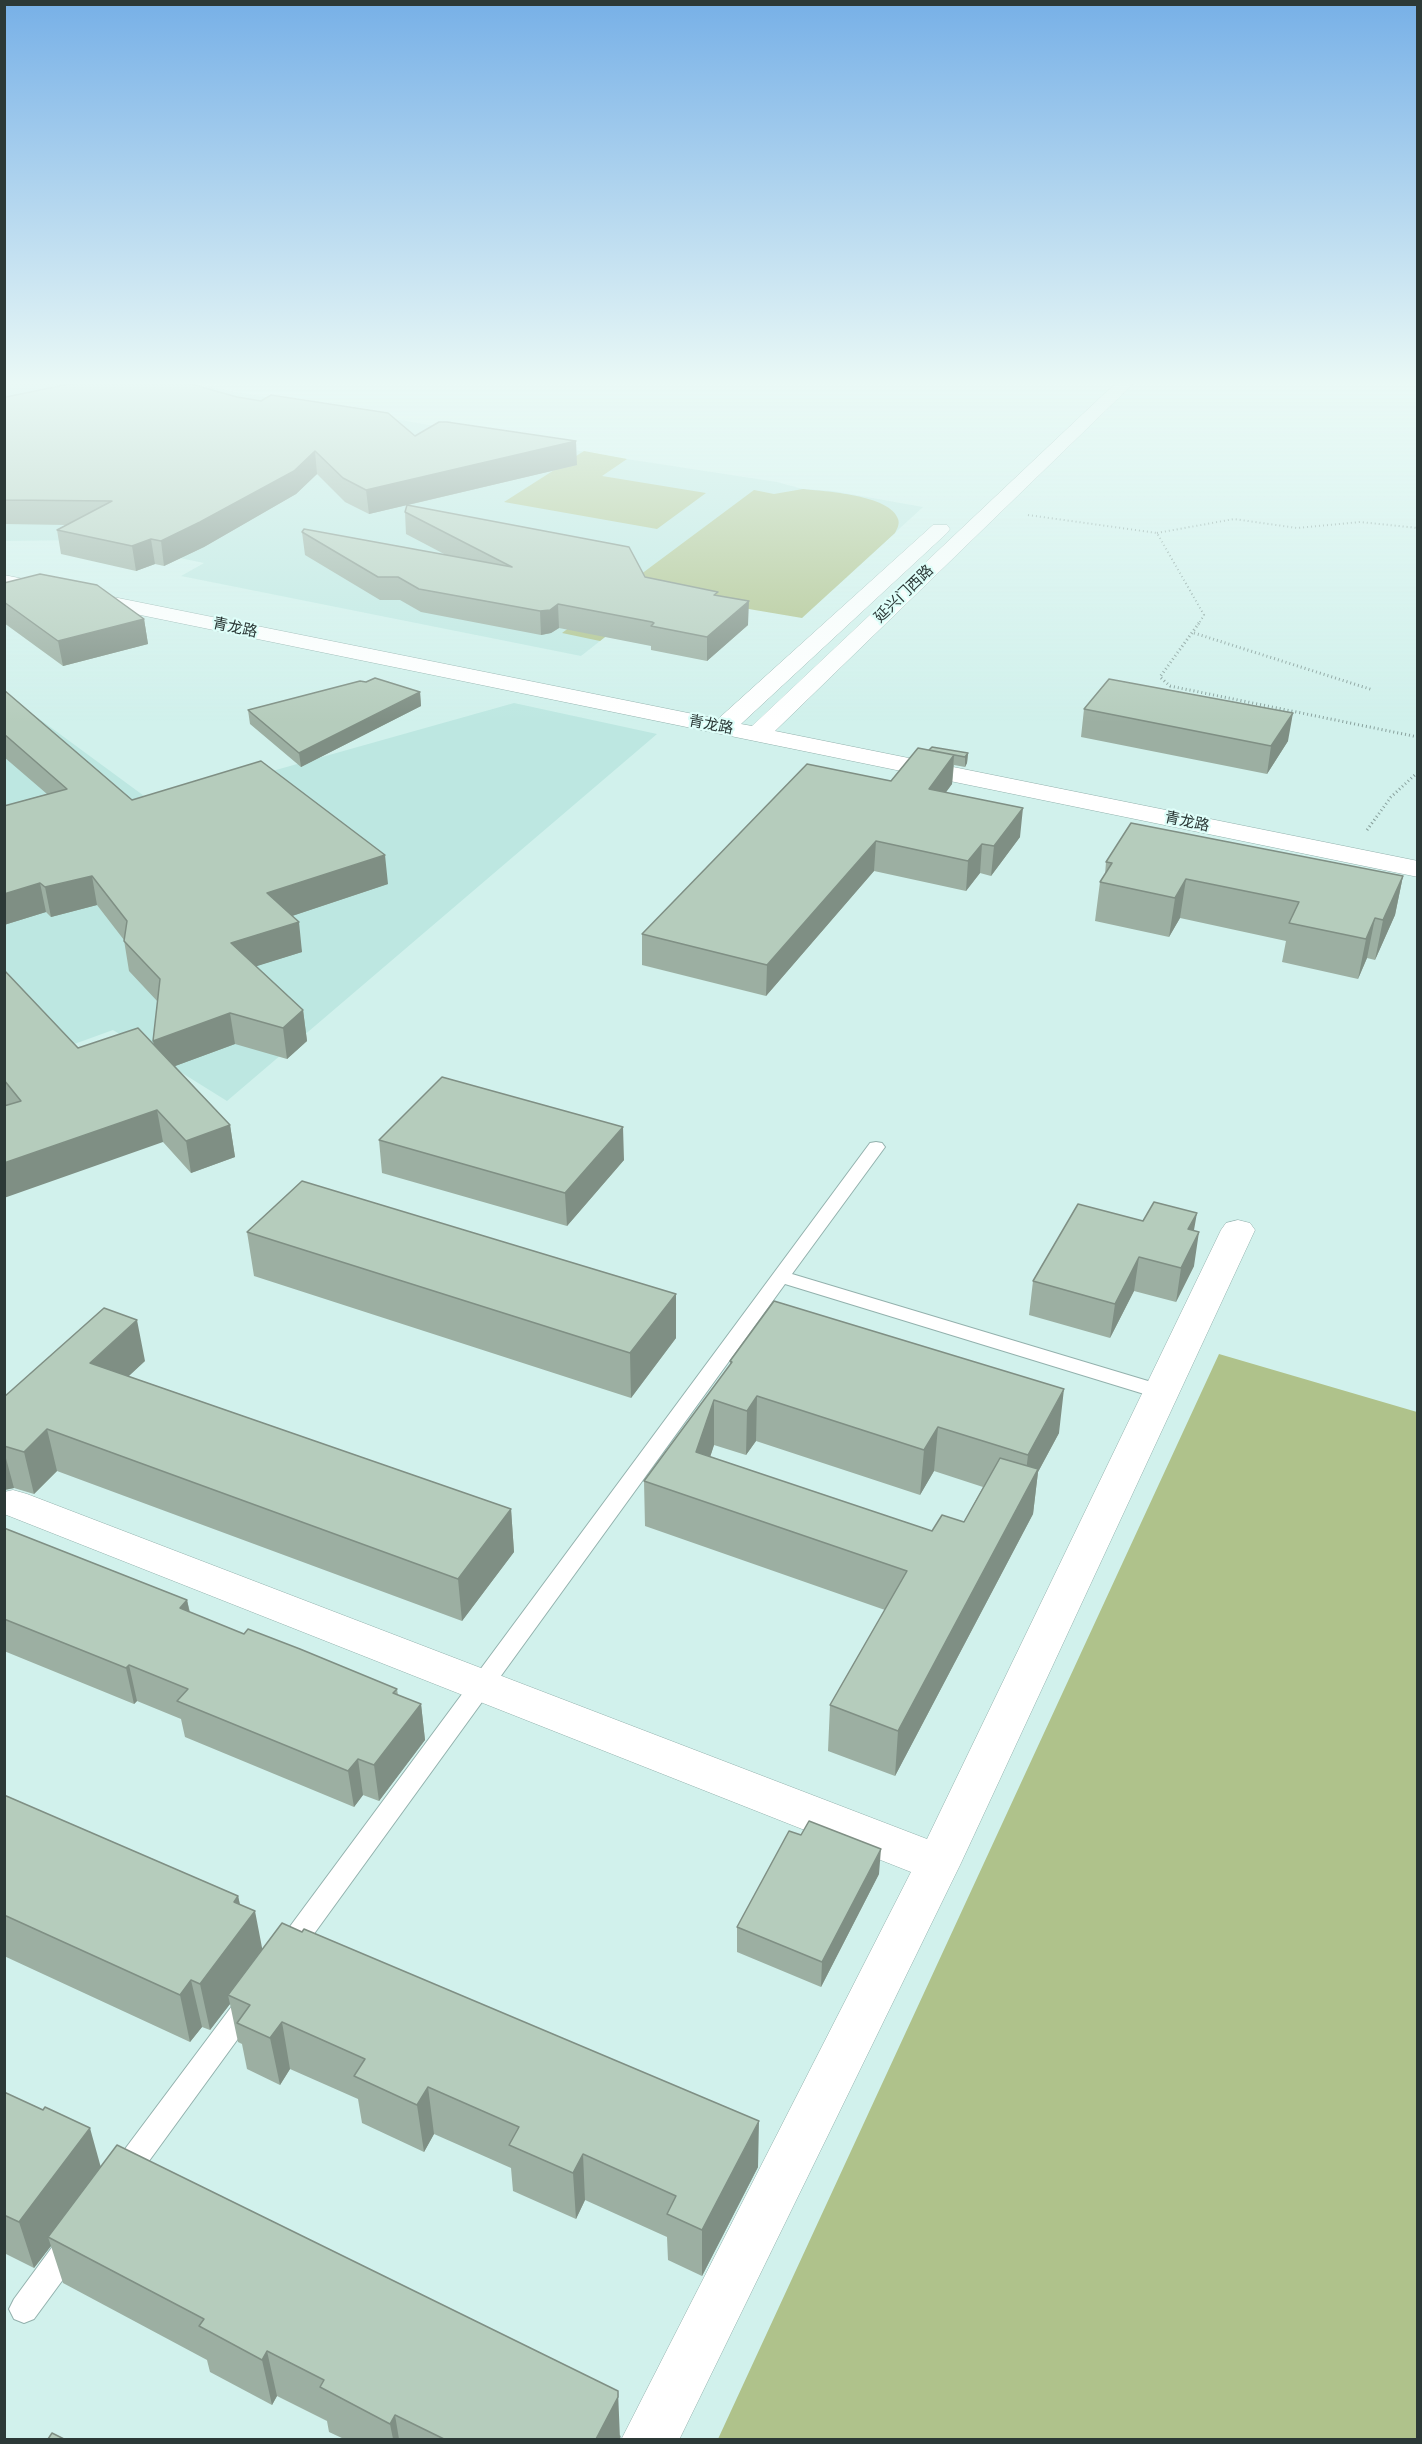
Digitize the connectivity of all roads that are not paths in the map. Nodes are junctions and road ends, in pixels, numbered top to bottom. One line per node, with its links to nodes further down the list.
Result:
1 (1008, 495): 6 (street, 延兴门西路)
2 (953, 517): 5 (street, 延兴门西路)
3 (4, 568): 5 (street, 青龙路)
4 (4, 581): 5 (street, 青龙路)
5 (731, 722): 6 (street, 青龙路)
6 (764, 728): 7 (street, 青龙路); 8 (street, 青龙路)
7 (1418, 852)
8 (1418, 869)
9 (876, 1147): 11 (lane)
10 (1238, 1230): 12 (street)
11 (781, 1277): 12 (lane); 14 (lane)
12 (1161, 1392): 15 (street)
13 (13, 1503): 14 (street)
14 (483, 1685): 15 (street); 16 (lane)
15 (938, 1863): 19 (street)
16 (109, 2194)
17 (87, 2223): 18 (lane)
18 (24, 2309)
19 (649, 2439)

